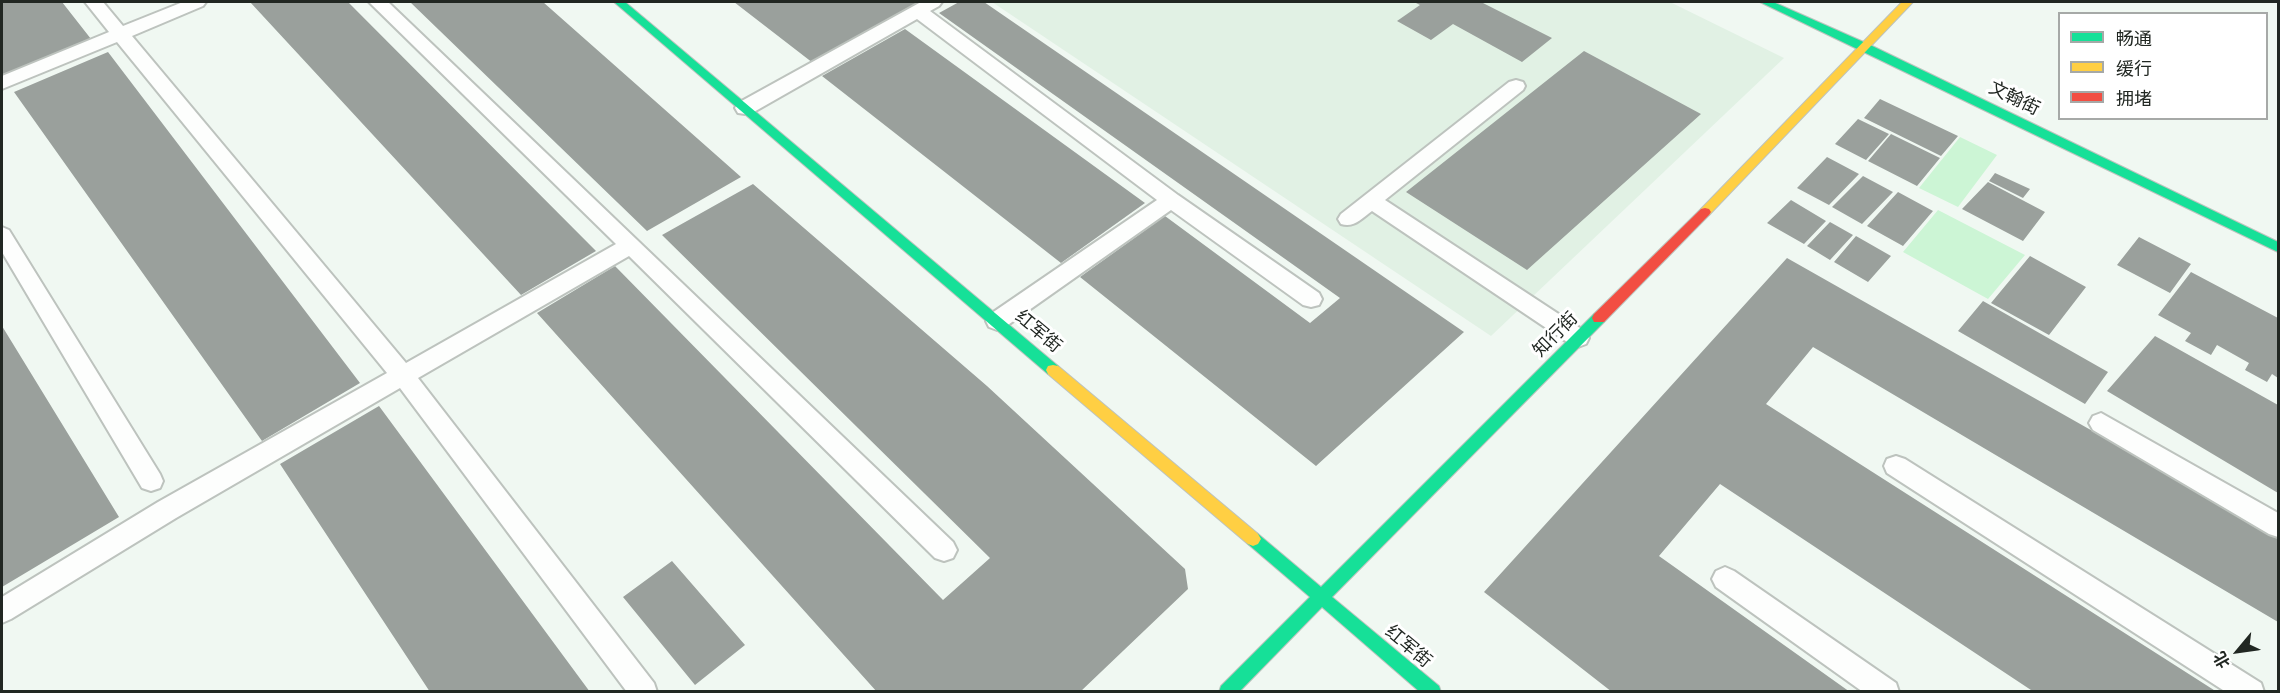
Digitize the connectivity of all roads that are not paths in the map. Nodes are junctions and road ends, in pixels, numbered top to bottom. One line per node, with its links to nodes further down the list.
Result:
1 (94, 2): 8 (lane)
2 (197, 2): 8 (lane)
3 (378, 2): 17 (lane)
4 (620, 2): 12 (street, 红军街)
5 (1765, 2): 9 (street, 文翰街)
6 (1908, 2): 9 (street, 知行街)
7 (928, 8): 12 (lane); 13 (lane)
8 (120, 34): 10 (lane); 22 (lane)
9 (1864, 46): 18 (street, 文翰街); 21 (street, 知行街)
10 (2, 83)
11 (1516, 86): 14 (lane)
12 (745, 108): 20 (street, 红军街)
13 (1170, 200): 19 (lane); 20 (lane)
14 (1371, 201): 15 (lane); 21 (lane)
15 (1348, 219)
16 (2, 235): 25 (lane)
17 (631, 245): 22 (lane); 27 (lane)
18 (2278, 247)
19 (1311, 299)
20 (997, 321): 29 (street, 红军街)
21 (1578, 338): 29 (street, 知行街)
22 (404, 375): 30 (lane); 31 (lane)
23 (2101, 423): 26 (lane)
24 (1896, 466): 35 (lane)
25 (151, 481)
26 (2278, 526)
27 (944, 550)
28 (1725, 579): 34 (lane)
29 (1321, 597): 32 (street, 知行街); 33 (street, 红军街)
30 (2, 611)
31 (644, 692)
32 (1227, 692)
33 (1433, 692)
34 (1886, 692)
35 (2251, 692)

